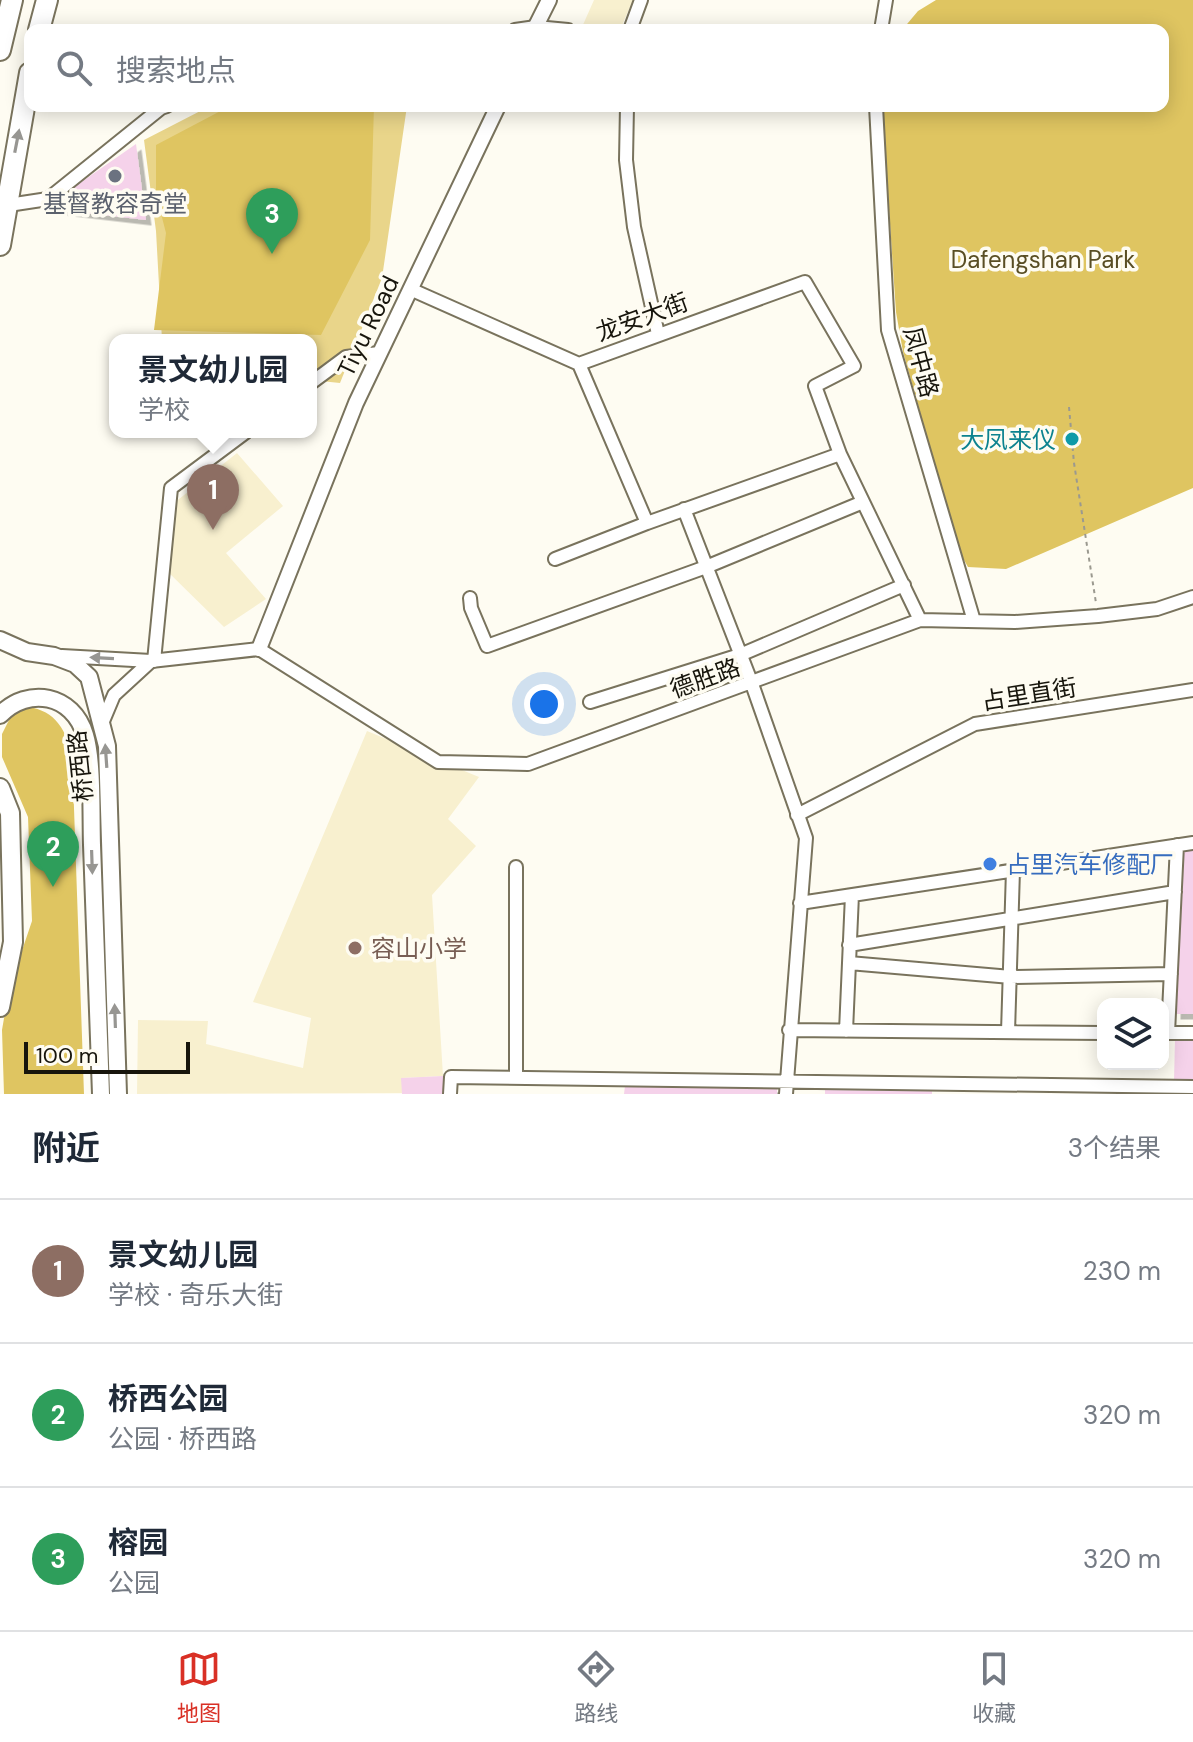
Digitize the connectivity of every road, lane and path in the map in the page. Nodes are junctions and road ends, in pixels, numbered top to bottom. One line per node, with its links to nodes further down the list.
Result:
1 (12, 0): 10 (highway)
2 (47, 0): 6 (highway)
3 (549, 0): 7 (street)
4 (641, 0): 8 (street)
5 (886, 0): 9 (street)
6 (41, 24)
7 (537, 24)
8 (632, 24)
9 (882, 24)
10 (0, 44)
11 (24, 106): 16 (highway, one-way to 11)
12 (156, 112): 16 (street)
13 (495, 112): 18 (street, Tiyu Road)
14 (627, 112): 19 (street)
15 (876, 112): 36 (street, 凤中路)
16 (5, 209): 17 (highway)
17 (0, 245)
18 (410, 289): 20 (street, Tiyu Road); 21 (street, 龙安大街)
19 (658, 334): 21 (street, 龙安大街); 25 (street, 龙安大街)
20 (379, 353): 22 (street); 38 (street, Tiyu Road)
21 (579, 364): 28 (street)
22 (317, 379)
23 (1069, 407): 34 (path)
24 (238, 438): 41 (street)
25 (840, 454): 26 (street); 27 (street)
26 (863, 502): 30 (street); 31 (street)
27 (684, 509): 28 (street); 30 (street)
28 (647, 523): 29 (street)
29 (555, 559)
30 (706, 567): 33 (street); 39 (street)
31 (904, 585): 35 (street); 39 (street)
32 (1193, 597): 34 (street, 德胜路)
33 (470, 598)
34 (1098, 616): 36 (street, 德胜路)
35 (920, 620): 36 (street, 德胜路); 42 (street, 德胜路)
36 (974, 621)
37 (0, 640): 40 (main road, 桥西路)
38 (259, 649): 41 (street); 42 (street, 德胜路)
39 (740, 655): 42 (street); 44 (street)
40 (54, 656): 41 (street, one-way to 40); 46 (main road, 桥西路)
41 (152, 661): 46 (street)
42 (752, 684): 48 (street)
43 (1193, 690): 48 (street, 占里直街)
44 (590, 702)
45 (0, 715): 71 (main road, 桥西路, one-way to 71)
46 (101, 726): 72 (main road, 桥西路, one-way to 46)
47 (0, 788): 61 (main road)
48 (797, 815): 55 (street)
49 (1193, 843): 50 (street)
50 (1177, 845): 52 (street); 53 (street)
51 (516, 867): 68 (street)
52 (1013, 870): 54 (street); 59 (street)
53 (1175, 892): 56 (street); 58 (street)
54 (852, 895): 55 (street); 56 (street)
55 (800, 903): 62 (street)
56 (849, 945): 57 (street)
57 (849, 963): 59 (street); 63 (street)
58 (1171, 974): 59 (street); 60 (street)
59 (1011, 977): 64 (street)
60 (1169, 998)
61 (0, 1007)
62 (789, 1030): 63 (street); 69 (street)
63 (846, 1031): 64 (street)
64 (1008, 1032): 65 (street)
65 (1097, 1033)
66 (1169, 1033): 67 (street)
67 (1193, 1033)
68 (516, 1077): 69 (street); 73 (street)
69 (785, 1080): 70 (street); 74 (street)
70 (1193, 1087)
71 (101, 1094)
72 (118, 1094)
73 (450, 1094)
74 (786, 1094)

